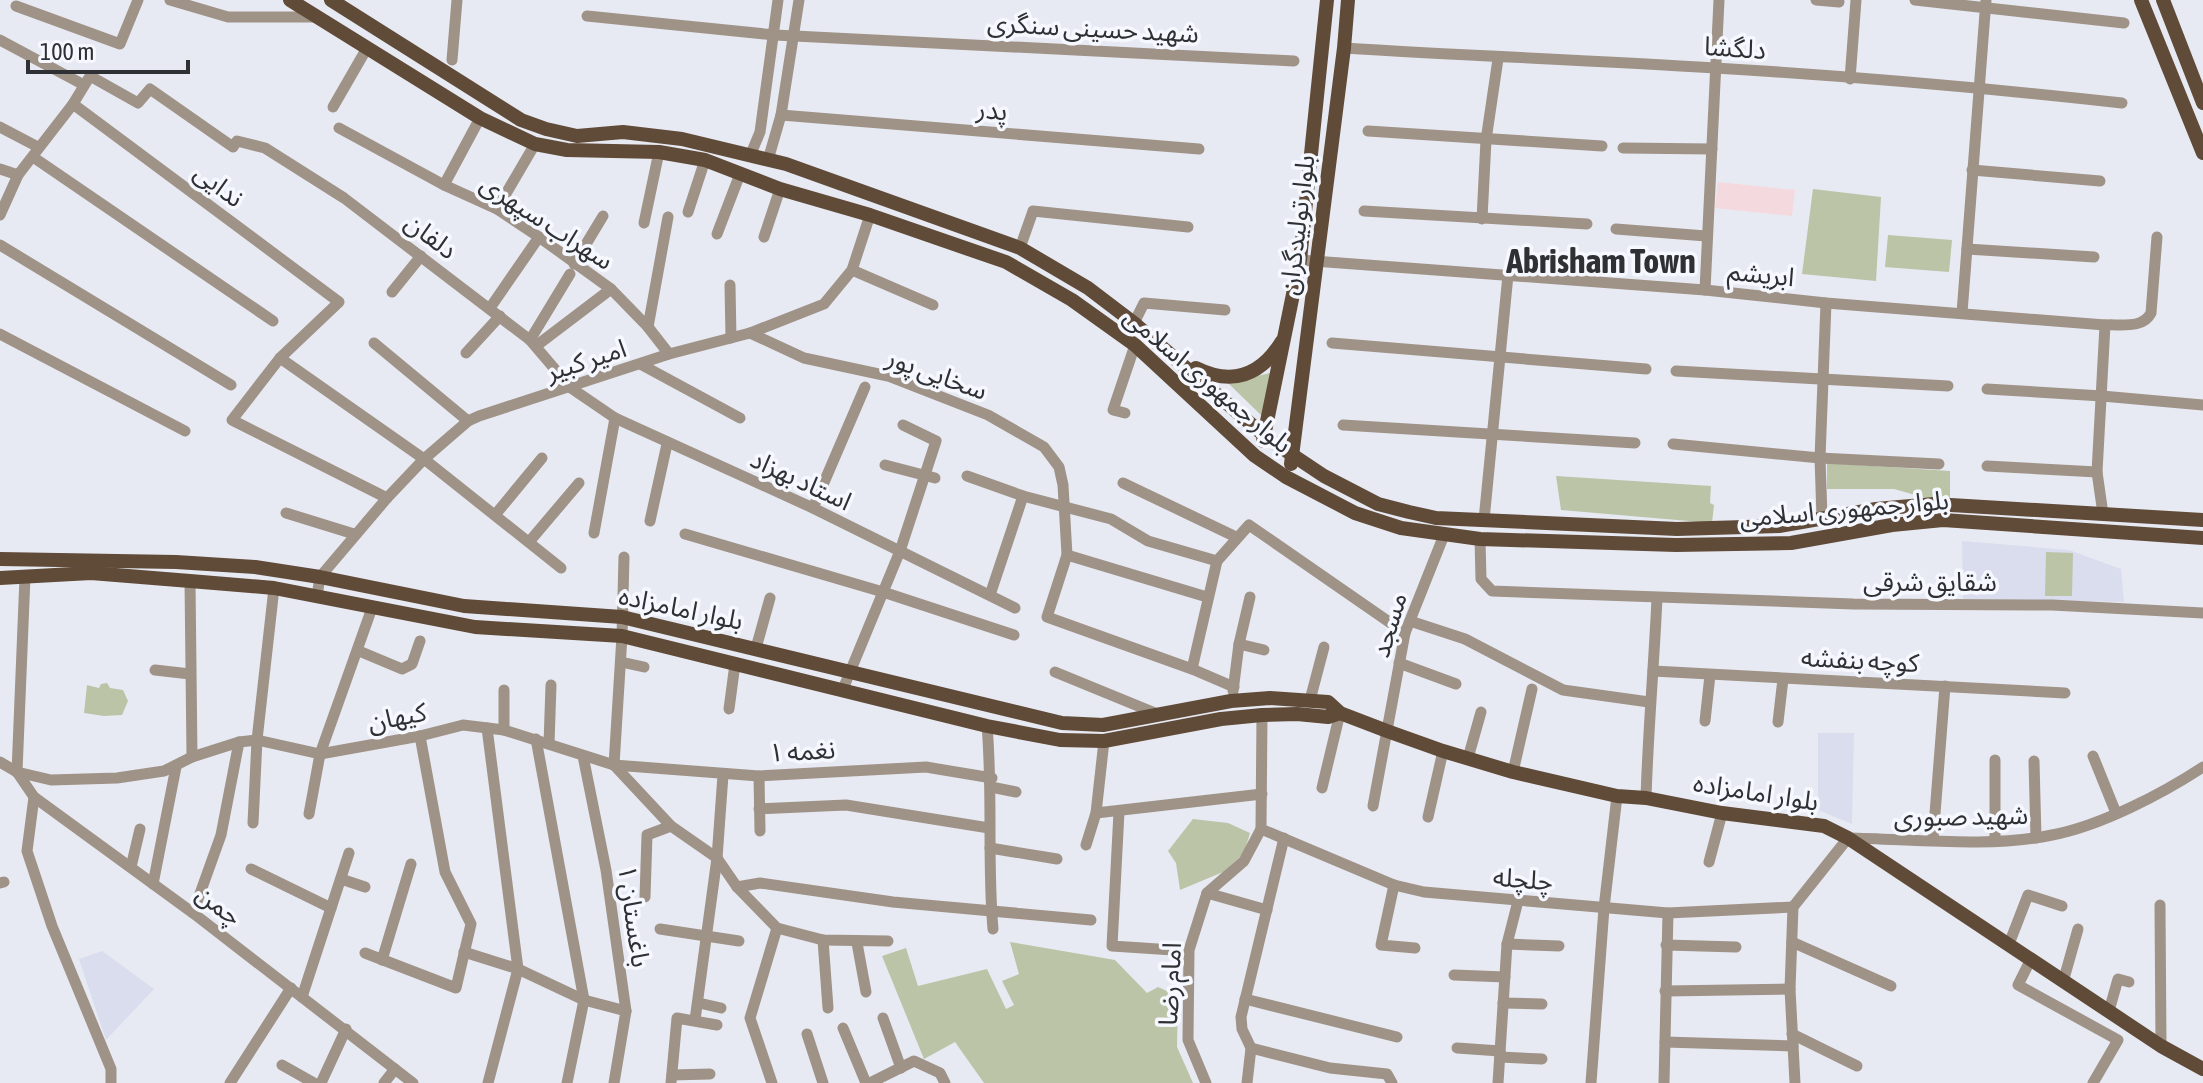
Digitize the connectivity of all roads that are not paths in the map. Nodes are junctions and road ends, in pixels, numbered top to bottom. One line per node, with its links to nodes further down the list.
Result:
1 (138, 0): 18 (street)
2 (170, 0): 20 (street)
3 (290, 0): 20 (main road, بلوار جمهوری اسلامی)
4 (331, 0): 24 (main road, بلوار جمهوری اسلامی)
5 (457, 0): 29 (street)
6 (778, 0): 22 (street)
7 (799, 0): 23 (street)
8 (1327, 0): 88 (main road, بلوار تولیدگران)
9 (1348, 0): 26 (main road, بلوار تولیدگران)
10 (1719, 0): 31 (street)
11 (1816, 0): 16 (street)
12 (1856, 0): 32 (street)
13 (1915, 0): 17 (street)
14 (2141, 0): 54 (main road)
15 (2163, 0): 36 (main road)
16 (1839, 2)
17 (1986, 5): 21 (street); 34 (street)
18 (16, 6)
19 (587, 16): 22 (street, شهید حسینی سنگری)
20 (322, 17): 27 (main road, بلوار جمهوری اسلامی)
21 (2124, 23)
22 (775, 35): 23 (street, شهید حسینی سنگری); 44 (street)
23 (794, 35): 30 (street, شهید حسینی سنگری); 39 (street)
24 (389, 38): 27 (main road); 55 (main road, بلوار جمهوری اسلامی)
25 (0, 40): 33 (street)
26 (1344, 48): 28 (street, دلگشا); 89 (main road, بلوار تولیدگران)
27 (373, 51): 38 (street); 40 (main road, بلوار جمهوری اسلامی)
28 (1498, 59): 31 (street, دلگشا); 46 (street)
29 (452, 60)
30 (1294, 61)
31 (1716, 68): 32 (street, دلگشا); 51 (street)
32 (1850, 79): 34 (street, دلگشا)
33 (87, 80): 37 (street); 86 (street, دلفان)
34 (1981, 87): 35 (street, دلگشا); 60 (street)
35 (2122, 103)
36 (2203, 103)
37 (73, 104): 52 (street); 117 (street, ندایی)
38 (333, 107)
39 (781, 115): 45 (street); 50 (street, پدر)
40 (480, 118): 47 (main road, بلوار جمهوری اسلامی); 64 (street)
41 (0, 127): 52 (street)
42 (339, 128): 64 (street, سهراب سپهری)
43 (1368, 131): 46 (street)
44 (760, 132): 45 (street); 55 (street)
45 (776, 136): 57 (street)
46 (1486, 140): 48 (street); 73 (street)
47 (535, 144): 53 (main road, بلوار جمهوری اسلامی); 66 (street)
48 (1602, 146)
49 (1623, 148): 51 (street)
50 (1199, 149)
51 (1712, 149): 79 (street)
52 (36, 152): 62 (street); 102 (street)
53 (659, 152): 56 (main road, بلوار جمهوری اسلامی); 74 (street)
54 (2203, 153)
55 (750, 156): 57 (main road, بلوار جمهوری اسلامی)
56 (705, 160): 61 (main road, بلوار جمهوری اسلامی); 68 (street)
57 (768, 160): 58 (main road, بلوار جمهوری اسلامی)
58 (786, 164): 65 (main road); 84 (main road, بلوار جمهوری اسلامی)
59 (0, 169): 62 (street)
60 (1972, 170): 63 (street); 85 (street)
61 (740, 174): 65 (main road, بلوار جمهوری اسلامی); 78 (street)
62 (18, 175): 69 (street)
63 (2100, 181)
64 (444, 185): 66 (street, سهراب سپهری)
65 (780, 189): 70 (main road, بلوار جمهوری اسلامی); 81 (street)
66 (497, 209): 80 (street, سهراب سپهری)
67 (1364, 211): 73 (street)
68 (688, 212)
69 (0, 215)
70 (870, 215): 91 (street, امیر کبیر); 113 (main road, بلوار جمهوری اسلامی)
71 (603, 216): 90 (street)
72 (668, 217): 105 (street)
73 (1482, 219): 75 (street)
74 (644, 223)
75 (1587, 224)
76 (1188, 227): 84 (street)
77 (1616, 229): 79 (street)
78 (717, 234)
79 (1706, 236): 95 (street)
80 (539, 237): 90 (street, سهراب سپهری); 100 (street)
81 (764, 237)
82 (2157, 237): 104 (street, ابریشم)
83 (0, 245): 123 (street)
84 (1020, 248): 103 (main road, بلوار جمهوری اسلامی)
85 (1967, 249): 87 (street); 101 (street)
86 (421, 256): 96 (street); 100 (street, دلفان)
87 (2094, 257)
88 (1300, 260): 89 (street, ابریشم); 108 (main road, بلوار تولیدگران)
89 (1316, 262): 92 (street, ابریشم); 143 (main road, بلوار تولیدگران)
90 (572, 269): 94 (street, سهراب سپهری); 111 (street)
91 (852, 270): 98 (street); 106 (street, امیر کبیر)
92 (1508, 275): 95 (street, ابریشم); 116 (street)
93 (730, 285): 109 (street)
94 (611, 289): 105 (street, سهراب سپهری); 111 (street)
95 (1705, 290): 97 (street, ابریشم)
96 (392, 292)
97 (1826, 303): 101 (street, ابریشم); 122 (street)
98 (933, 305)
99 (1225, 310): 103 (street)
100 (495, 312): 111 (street, دلفان); 114 (street)
101 (1962, 313): 104 (street, ابریشم)
102 (273, 321)
103 (1134, 323): 118 (main road, بلوار جمهوری اسلامی)
104 (2105, 325): 128 (street)
105 (648, 327): 115 (street, سهراب سپهری)
106 (750, 333): 109 (street, امیر کبیر); 158 (street, سخایی پور)
107 (0, 334): 136 (street)
108 (1287, 334): 118 (main road); 138 (main road, بلوار تولیدگران)
109 (731, 338): 115 (street, امیر کبیر)
110 (374, 343): 133 (street)
111 (533, 343): 126 (street, دلفان)
112 (1332, 343): 116 (street)
113 (1135, 345): 130 (street); 142 (main road, بلوار جمهوری اسلامی)
114 (466, 353)
115 (669, 354): 119 (street, امیر کبیر)
116 (1500, 357): 120 (street); 137 (street)
117 (280, 358): 146 (street); 157 (street)
118 (1176, 358): 138 (main road, بلوار جمهوری اسلامی)
119 (642, 365): 126 (street, امیر کبیر); 132 (street)
120 (1646, 369)
121 (1676, 371): 122 (street)
122 (1822, 379): 124 (street); 145 (street)
123 (231, 385)
124 (1948, 386)
125 (865, 387): 159 (street)
126 (571, 388): 131 (street, استاد بهزاد); 133 (street, امیر کبیر)
127 (1987, 389): 128 (street)
128 (2102, 396): 129 (street); 150 (street)
129 (2203, 405)
130 (1125, 413)
131 (615, 418): 140 (street, استاد بهزاد); 168 (street)
132 (740, 418)
133 (468, 421): 146 (street, امیر کبیر)
134 (903, 425): 151 (street)
135 (1343, 425): 137 (street)
136 (185, 431)
137 (1495, 432): 139 (street); 164 (street)
138 (1266, 437): 142 (main road, بلوار تولیدگران); 143 (main road, بلوار جمهوری اسلامی)
139 (1635, 443)
140 (667, 444): 159 (street, استاد بهزاد); 166 (street)
141 (1673, 444): 145 (street)
142 (1255, 456): 153 (main road, بلوار جمهوری اسلامی)
143 (1294, 456): 153 (main road, بلوار تولیدگران); 164 (main road, بلوار جمهوری اسلامی)
144 (542, 458): 162 (street)
145 (1820, 458): 147 (street); 163 (street)
146 (424, 459): 157 (street, امیر کبیر); 162 (street)
147 (1939, 464)
148 (885, 465): 151 (street)
149 (1987, 466): 150 (street)
150 (2097, 472): 161 (street)
151 (930, 476): 177 (street)
152 (967, 476): 156 (street)
153 (1286, 477): 171 (main road, بلوار جمهوری اسلامی)
154 (579, 483): 175 (street)
155 (1123, 483): 172 (street)
156 (1023, 496): 158 (street); 189 (street)
157 (387, 498): 169 (street, امیر کبیر)
158 (1064, 506): 178 (street, سخایی پور); 181 (street)
159 (813, 508): 177 (street, استاد بهزاد)
160 (286, 513): 169 (street)
161 (2103, 514): 163 (main road, بلوار جمهوری اسلامی); 165 (main road, بلوار جمهوری اسلامی)
162 (495, 515): 175 (street)
163 (1822, 517): 167 (main road, بلوار جمهوری اسلامی)
164 (1484, 520): 167 (main road, بلوار جمهوری اسلامی)
165 (2203, 520)
166 (650, 521)
167 (1677, 529): 176 (main road)
168 (594, 533)
169 (354, 534): 184 (street, امیر کبیر)
170 (685, 534): 188 (street)
171 (1444, 535): 174 (main road, بلوار جمهوری اسلامی); 199 (street, مسجد)
172 (1236, 537): 181 (street); 199 (street)
173 (2203, 538): 176 (main road, بلوار جمهوری اسلامی)
174 (1480, 539): 176 (main road, بلوار جمهوری اسلامی); 194 (street, شقایق شرقی)
175 (529, 542): 182 (street)
176 (1676, 545)
177 (900, 551): 188 (street); 189 (street, استاد بهزاد)
178 (1067, 555): 191 (street); 212 (street)
179 (624, 557): 198 (street)
180 (0, 559): 184 (main road, بلوار امامزاده)
181 (1217, 561): 191 (street)
182 (561, 568)
183 (25, 577): 185 (main road, بلوار امامزاده); 186 (main road, بلوار امامزاده); 259 (street)
184 (320, 577): 190 (street); 198 (main road, بلوار امامزاده)
185 (0, 578)
186 (190, 581): 187 (main road, بلوار امامزاده); 217 (street)
187 (274, 588): 190 (main road, بلوار امامزاده); 243 (street)
188 (883, 592): 200 (street); 214 (street)
189 (990, 595): 196 (street, استاد بهزاد)
190 (317, 596): 195 (main road, بلوار امامزاده)
191 (1207, 597): 212 (street)
192 (1250, 597): 203 (street)
193 (770, 598): 205 (street)
194 (1657, 598): 197 (street, شقایق شرقی); 215 (street)
195 (372, 608): 201 (main road, بلوار امامزاده); 207 (street)
196 (1015, 608)
197 (2203, 613)
198 (622, 617): 201 (street); 205 (main road, بلوار امامزاده)
199 (1408, 627): 209 (street, مسجد); 229 (street)
200 (1014, 635)
201 (622, 636): 208 (street); 210 (main road, بلوار امامزاده)
202 (420, 641): 207 (street)
203 (1239, 644): 206 (street); 227 (street)
204 (1324, 647): 228 (street)
205 (756, 648): 214 (main road, بلوار امامزاده)
206 (1264, 650)
207 (359, 651): 248 (street)
208 (621, 662): 211 (street); 256 (street)
209 (1399, 663): 220 (street); 240 (street, مسجد)
210 (735, 664): 223 (main road, بلوار امامزاده); 230 (street)
211 (644, 667)
212 (1192, 669): 227 (street)
213 (155, 670): 217 (street)
214 (850, 670): 223 (street); 233 (main road, بلوار امامزاده)
215 (1653, 671): 218 (street, کوچه بنفشه); 229 (street)
216 (1055, 672): 233 (street)
217 (190, 674): 251 (street)
218 (1710, 675): 219 (street, کوچه بنفشه); 235 (street)
219 (1783, 679): 222 (street, کوچه بنفشه); 236 (street)
220 (1456, 684)
221 (551, 685): 246 (street)
222 (1945, 686): 226 (street, کوچه بنفشه); 287 (street)
223 (843, 689): 237 (main road, بلوار امامزاده)
224 (1532, 689): 260 (street)
225 (504, 690): 239 (street)
226 (2065, 693)
227 (1232, 694): 228 (main road, بلوار امامزاده); 233 (main road, بلوار امامزاده)
228 (1310, 700): 232 (main road, بلوار امامزاده)
229 (1649, 702): 269 (street)
230 (729, 709)
231 (1481, 712): 252 (street)
232 (1340, 713): 234 (main road, بلوار امامزاده); 240 (main road, بلوار امامزاده); 264 (street)
233 (1161, 715)
234 (1262, 715): 244 (main road, بلوار امامزاده); 266 (street)
235 (1705, 721)
236 (1778, 722)
237 (987, 726): 244 (main road, بلوار امامزاده); 263 (street)
238 (487, 728): 239 (street, کیهان); 241 (street, کیهان); 337 (street)
239 (504, 730): 242 (street, کیهان)
240 (1387, 731): 247 (main road, بلوار امامزاده); 270 (street, مسجد)
241 (420, 736): 248 (street, کیهان); 333 (street)
242 (536, 739): 246 (street, کیهان); 349 (street)
243 (257, 740): 245 (street, کیهان); 248 (street, کیهان); 278 (street)
244 (1104, 741): 273 (street)
245 (239, 742): 251 (street, کیهان); 313 (street)
246 (549, 744): 249 (street, کیهان)
247 (1443, 751): 252 (main road, بلوار امامزاده); 277 (street)
248 (320, 754): 276 (street)
249 (583, 756): 256 (street, کیهان); 355 (street, باغستان ۱)
250 (2093, 756): 275 (street)
251 (192, 757): 257 (street, کیهان)
252 (1468, 758): 260 (main road, بلوار امامزاده)
253 (1995, 760): 288 (street)
254 (2034, 761): 286 (street)
255 (0, 762): 259 (street, چمن)
256 (614, 765): 261 (street, نغمه ۱); 279 (street)
257 (176, 767): 259 (street, کیهان); 299 (street)
258 (2203, 767): 275 (street, شهید صبوری)
259 (17, 772): 268 (street, چمن)
260 (1513, 772): 267 (main road, بلوار امامزاده)
261 (723, 775): 262 (street, نغمه ۱); 292 (street)
262 (759, 776): 263 (street, نغمه ۱); 271 (street)
263 (991, 782): 265 (street, نغمه ۱); 280 (street)
264 (1322, 788)
265 (1016, 792)
266 (1262, 794): 272 (street); 282 (street)
267 (1617, 796): 269 (main road, بلوار امامزاده); 310 (street)
268 (34, 797): 296 (street, چمن); 379 (street)
269 (1646, 798): 274 (main road, بلوار امامزاده)
270 (1373, 806)
271 (759, 809): 280 (street); 283 (street)
272 (1119, 812): 273 (street); 332 (street)
273 (1096, 813): 289 (street)
274 (1722, 813): 285 (main road, بلوار امامزاده); 294 (street)
275 (2116, 813): 286 (street, شهید صبوری)
276 (309, 814)
277 (1428, 817)
278 (253, 823)
279 (671, 826): 292 (street); 304 (street)
280 (989, 828): 290 (street)
281 (140, 829): 296 (street)
282 (1261, 829): 284 (street, چلچله); 303 (street)
283 (760, 831)
284 (1284, 838): 300 (street, چلچله); 311 (street)
285 (1848, 838): 287 (street, شهید صبوری); 308 (street); 327 (main road, بلوار امامزاده)
286 (2036, 838): 288 (street, شهید صبوری)
287 (1933, 839): 288 (street, شهید صبوری)
288 (1995, 841)
289 (1086, 845)
290 (990, 848): 293 (street); 312 (street)
291 (349, 853): 298 (street)
292 (717, 858): 302 (street); 320 (street)
293 (1057, 859)
294 (1709, 862)
295 (411, 864): 336 (street)
296 (131, 867): 299 (street, چمن)
297 (251, 869): 309 (street)
298 (341, 879): 301 (street); 309 (street)
299 (153, 884): 313 (street, چمن)
300 (1394, 885): 305 (street, چلچله); 331 (street)
301 (365, 887)
302 (737, 887): 312 (street); 316 (street)
303 (1207, 893): 311 (street); 392 (street, امام رضا)
304 (645, 897)
305 (1518, 901): 310 (street, چلچله); 326 (street)
306 (2160, 905): 366 (street)
307 (2062, 906): 327 (street)
308 (1793, 907): 314 (street, چلچله); 324 (street)
309 (331, 908): 347 (street)
310 (1604, 908): 314 (street, چلچله); 397 (street)
311 (1267, 910): 348 (street)
312 (991, 911): 315 (street); 318 (street)
313 (193, 913): 343 (street, چمن)
314 (1668, 913): 328 (street)
315 (1091, 920)
316 (777, 928): 321 (street); 388 (street)
317 (660, 929): 320 (street)
318 (993, 929)
319 (2078, 929): 341 (street)
320 (708, 937): 322 (street); 350 (street)
321 (823, 940): 325 (street); 354 (street)
322 (739, 941)
323 (888, 941): 325 (street)
324 (1792, 942): 342 (street); 344 (street)
325 (857, 943): 346 (street)
326 (1507, 944): 329 (street); 339 (street)
327 (2009, 944): 335 (main road, بلوار امامزاده)
328 (1666, 945): 330 (street); 345 (street)
329 (1559, 946)
330 (1736, 947)
331 (1415, 948)
332 (1173, 950)
333 (464, 952): 336 (street); 337 (street)
334 (365, 953): 336 (street)
335 (2031, 959): 341 (main road, بلوار امامزاده); 400 (street)
336 (382, 960)
337 (518, 969): 349 (street); 385 (street)
338 (1454, 975): 339 (street)
339 (1505, 977): 351 (street)
340 (2123, 981): 356 (street)
341 (2063, 982): 356 (main road, بلوار امامزاده)
342 (1891, 986)
343 (291, 988): 347 (street, چمن); 380 (street)
344 (1790, 989): 345 (street); 364 (street)
345 (1665, 991): 365 (street)
346 (866, 992)
347 (302, 997): 361 (street, چمن)
348 (1245, 999): 363 (street); 367 (street)
349 (584, 1000): 355 (street); 386 (street)
350 (699, 1003): 353 (street); 358 (street)
351 (1503, 1003): 352 (street); 369 (street)
352 (1542, 1004)
353 (721, 1008)
354 (828, 1008)
355 (626, 1011): 387 (street, باغستان ۱)
356 (2109, 1011): 366 (main road, بلوار امامزاده)
357 (883, 1018): 373 (street)
358 (695, 1020): 359 (street); 378 (street)
359 (717, 1025)
360 (843, 1028): 390 (street)
361 (346, 1029): 375 (street, چمن); 382 (street)
362 (807, 1034): 389 (street)
363 (1397, 1037)
364 (1793, 1040): 365 (street); 372 (street); 399 (street)
365 (1665, 1042): 398 (street)
366 (2161, 1046): 376 (main road, بلوار امامزاده)
367 (1251, 1048): 374 (street); 393 (street)
368 (1457, 1048): 369 (street)
369 (1500, 1054): 370 (street); 396 (street)
370 (1542, 1059)
371 (282, 1065): 381 (street)
372 (1857, 1066)
373 (901, 1068): 390 (street); 391 (street)
374 (1330, 1068): 394 (street); 395 (street)
375 (395, 1069): 383 (street); 384 (street, چمن)
376 (2203, 1069)
377 (710, 1074): 378 (street)
378 (671, 1079)
379 (111, 1083)
380 (230, 1083)
381 (314, 1083)
382 (321, 1083)
383 (384, 1083)
384 (413, 1083)
385 (488, 1083)
386 (567, 1083)
387 (614, 1083)
388 (772, 1083)
389 (823, 1083)
390 (868, 1083)
391 (945, 1083)
392 (1206, 1083)
393 (1247, 1083)
394 (1329, 1083)
395 (1392, 1083)
396 (1498, 1083)
397 (1591, 1083)
398 (1664, 1083)
399 (1795, 1083)
400 (2093, 1083)

